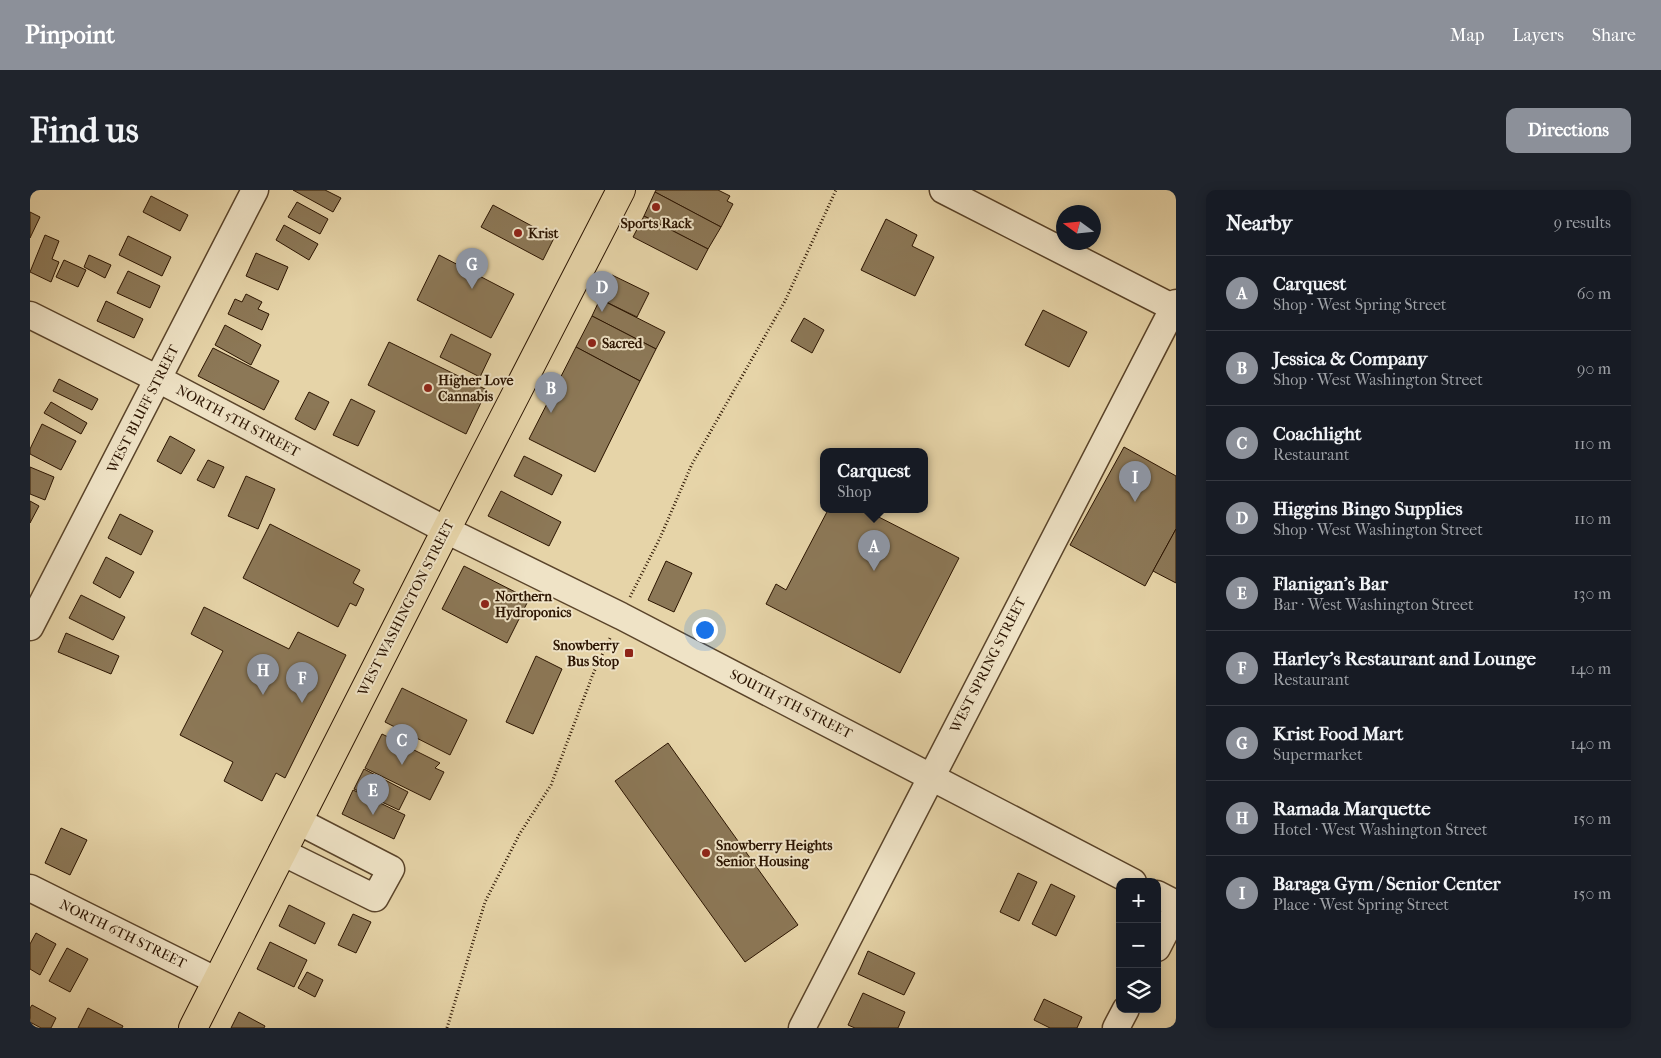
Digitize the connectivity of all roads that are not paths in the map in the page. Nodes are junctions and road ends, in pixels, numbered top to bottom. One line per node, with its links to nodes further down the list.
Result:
1 (256, 190): 6 (street, WEST BLUFF STREET)
2 (621, 190): 7 (main road, WEST WASHINGTON STREET)
3 (943, 190): 4 (street)
4 (1175, 306): 9 (street, WEST SPRING STREET)
5 (30, 315): 6 (street, NORTH 5TH STREET)
6 (158, 379): 7 (street, NORTH 5TH STREET); 8 (street, WEST BLUFF STREET)
7 (446, 530): 9 (street, SOUTH 5TH STREET); 10 (main road, WEST WASHINGTON STREET)
8 (30, 627)
9 (931, 776): 12 (street, SOUTH 5TH STREET); 21 (street, WEST SPRING STREET)
10 (298, 820): 11 (main road, WEST WASHINGTON STREET); 11 (street)
11 (282, 852): 18 (main road, WEST WASHINGTON STREET)
12 (1125, 878)
13 (30, 888): 18 (street, NORTH 6TH STREET)
14 (1161, 896): 15 (street)
15 (1176, 904)
16 (1176, 911): 17 (street)
17 (1161, 940)
18 (217, 981): 20 (main road, WEST WASHINGTON STREET)
19 (1124, 1013): 22 (street)
20 (193, 1028)
21 (802, 1028)
22 (1116, 1028)

